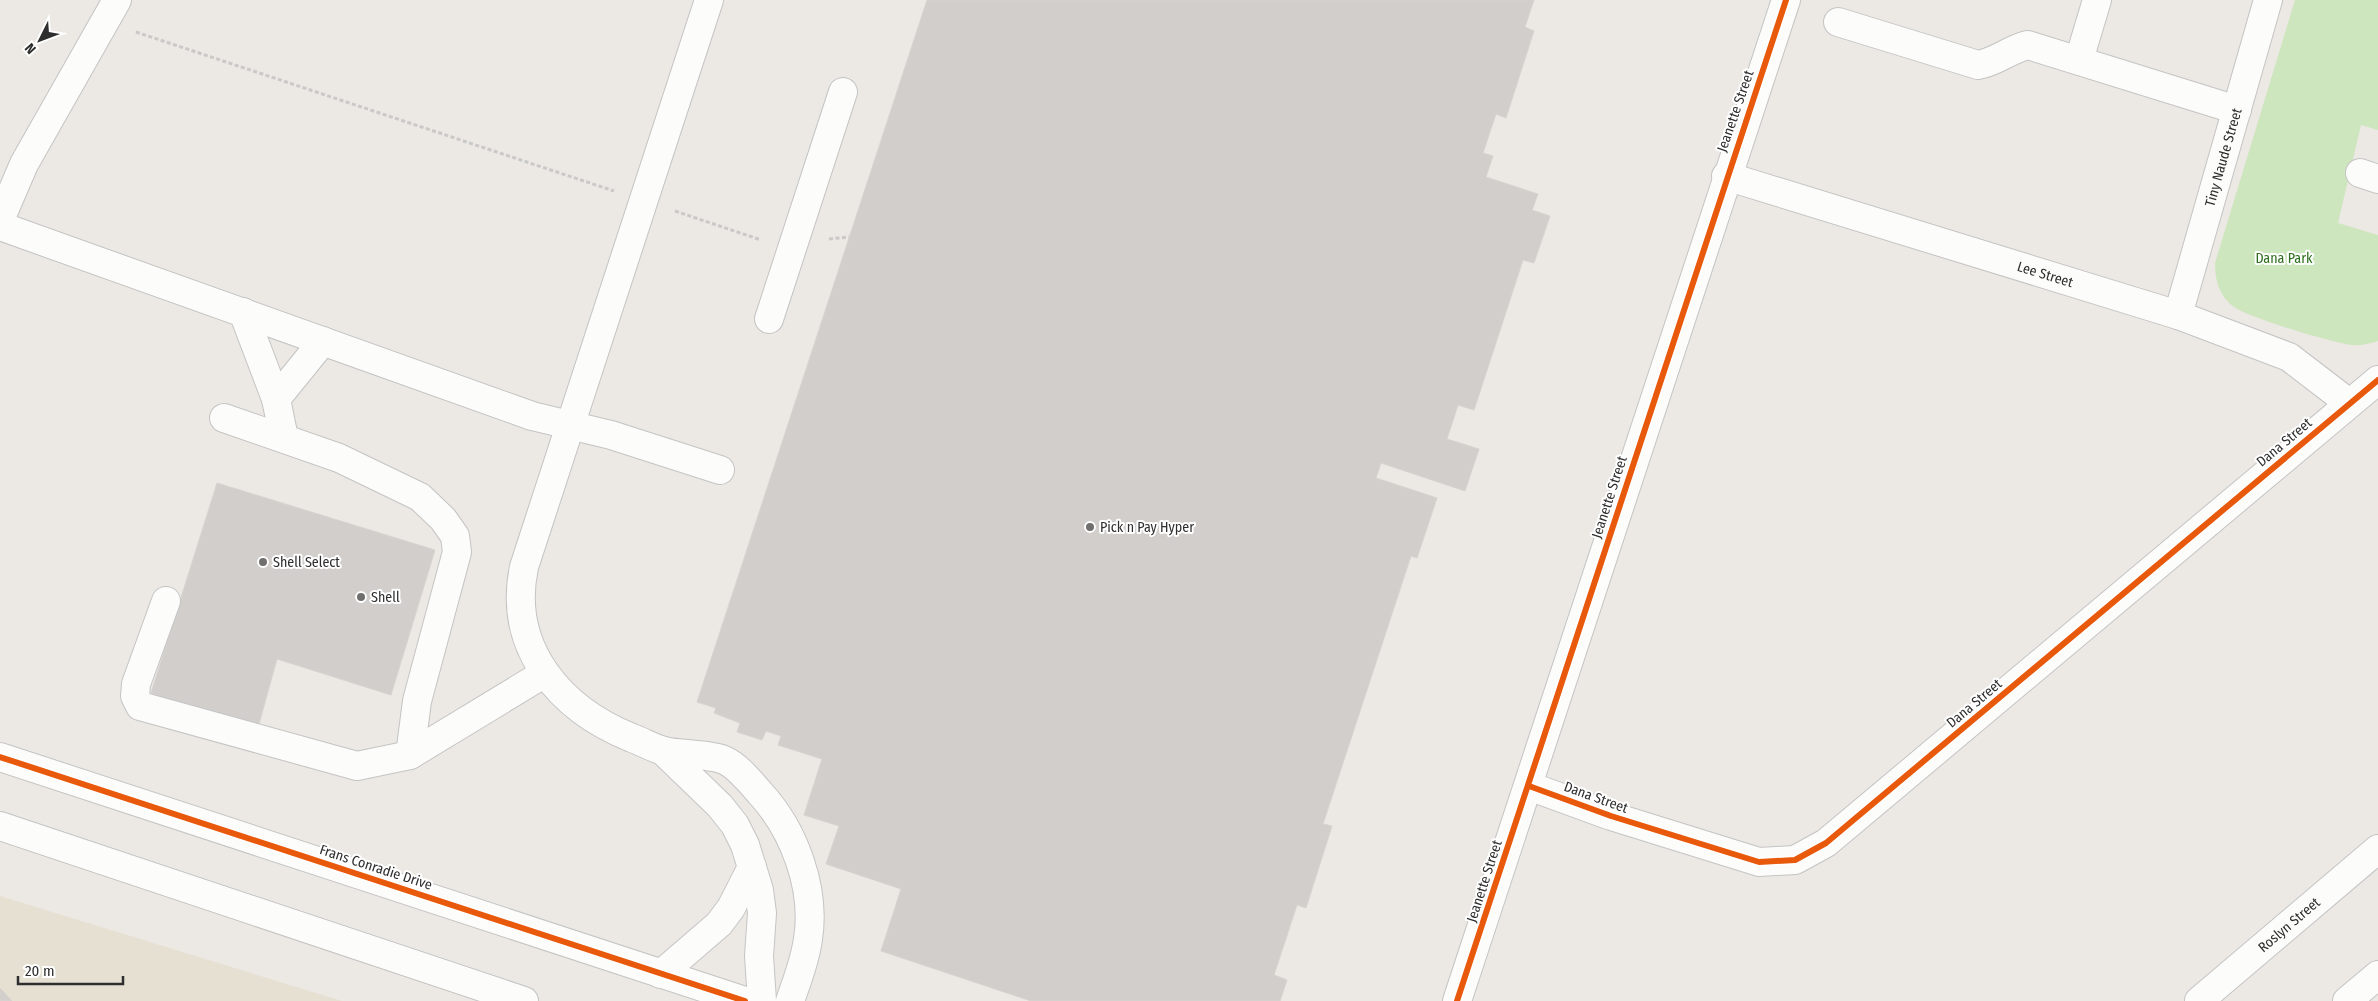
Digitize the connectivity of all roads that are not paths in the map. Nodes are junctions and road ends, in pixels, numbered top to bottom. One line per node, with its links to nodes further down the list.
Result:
1 (709, 0): 21 (street)
2 (1786, 0): 10 (street, Jeanette Street)
3 (2097, 0): 7 (street)
4 (2268, 0): 9 (street, Tiny Naude Street)
5 (111, 11): 11 (street)
6 (1838, 22): 7 (street)
7 (2079, 60): 9 (street)
8 (843, 92): 15 (street)
9 (2237, 110): 14 (street, Tiny Naude Street)
10 (1726, 176): 14 (street, Lee Street); 29 (street, Jeanette Street)
11 (0, 220)
12 (0, 226): 13 (street)
13 (243, 312): 16 (street); 18 (street)
14 (2178, 315): 19 (street, Lee Street)
15 (769, 319)
16 (323, 341): 18 (street); 21 (street)
17 (2378, 380): 19 (street, Dana Street)
18 (276, 400): 22 (street)
19 (2349, 403): 29 (street, Dana Street)
20 (224, 418): 22 (street)
21 (570, 425): 23 (street); 25 (street)
22 (284, 438): 27 (street)
23 (720, 470)
24 (166, 600): 27 (street)
25 (545, 673): 26 (street); 27 (street)
26 (663, 751): 32 (street); 38 (street)
27 (410, 755)
28 (0, 757): 33 (street, Frans Conradie Drive)
29 (1529, 786): 39 (street, Jeanette Street)
30 (0, 826): 35 (street)
31 (2378, 849): 40 (street, Roslyn Street)
32 (752, 867): 33 (street); 37 (street)
33 (661, 974): 36 (street, Frans Conradie Drive)
34 (2378, 975): 41 (street)
35 (524, 1001)
36 (745, 1001)
37 (762, 1001)
38 (790, 1001)
39 (1457, 1001)
40 (2199, 1001)
41 (2347, 1001)

